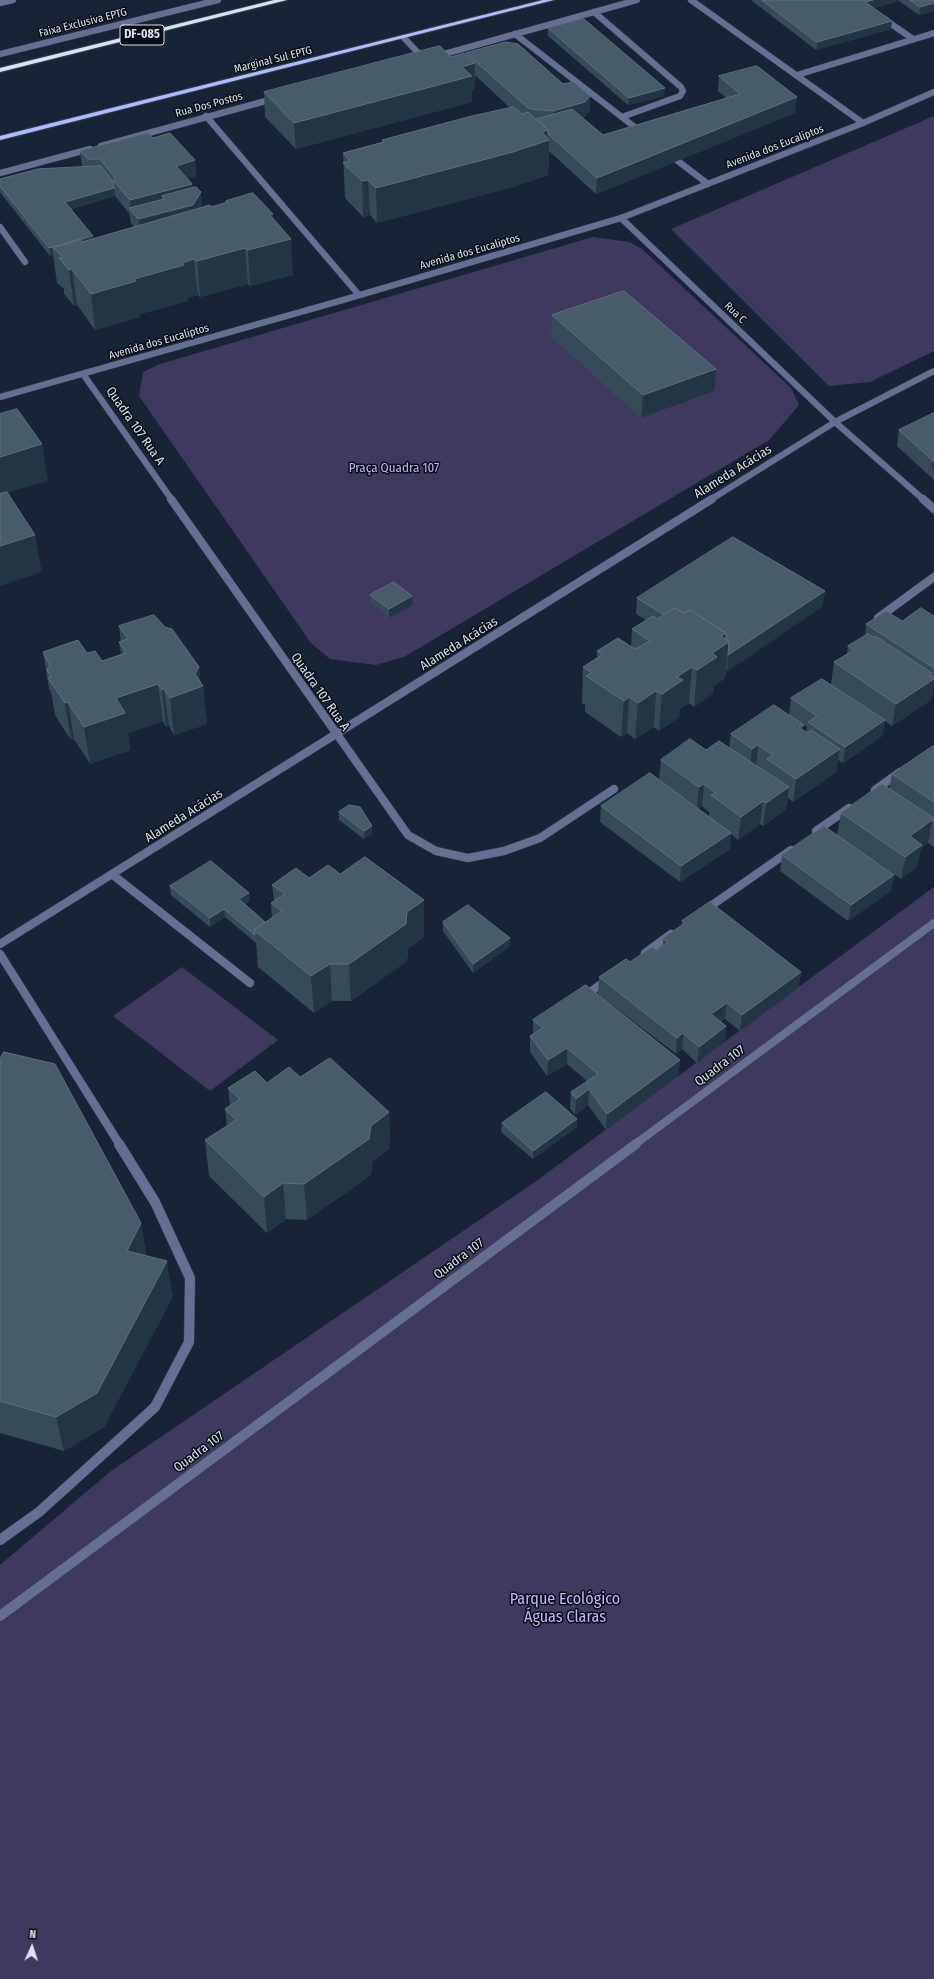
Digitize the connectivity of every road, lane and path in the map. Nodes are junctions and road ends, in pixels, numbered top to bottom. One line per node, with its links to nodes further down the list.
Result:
1 (13, 0): 7 (street)
2 (218, 0): 14 (street, Faixa Exclusiva EPTG)
3 (283, 0): 17 (highway, DF-085)
4 (551, 0): 12 (main road, Marginal Sul EPTG)
5 (637, 0): 8 (street)
6 (691, 0): 18 (street)
7 (0, 3)
8 (594, 12): 11 (street); 22 (street)
9 (881, 18): 13 (street)
10 (934, 33): 13 (street)
11 (515, 34): 15 (street); 22 (street)
12 (404, 38): 15 (street); 25 (main road, Marginal Sul EPTG)
13 (913, 39): 18 (street)
14 (0, 54)
15 (424, 59): 16 (street)
16 (417, 61)
17 (0, 70)
18 (797, 76): 23 (street)
19 (934, 92): 23 (street, Avenida dos Eucaliptos)
20 (281, 97): 21 (street, Rua Dos Postos)
21 (206, 116): 27 (street, Rua Dos Postos); 32 (street)
22 (622, 117): 24 (street)
23 (863, 123): 28 (street, Avenida dos Eucaliptos)
24 (646, 136)
25 (0, 138)
26 (665, 150): 28 (street)
27 (0, 173)
28 (708, 184): 29 (street, Avenida dos Eucaliptos)
29 (621, 218): 32 (street, Avenida dos Eucaliptos); 36 (street, Rua C)
30 (0, 227): 31 (street)
31 (25, 262)
32 (359, 295): 34 (street, Avenida dos Eucaliptos)
33 (934, 371): 36 (street, Alameda Acácias)
34 (83, 374): 35 (street, Avenida dos Eucaliptos); 40 (street, Quadra 107 Rua A)
35 (0, 397)
36 (835, 422): 37 (street, Rua C); 40 (street, Alameda Acácias)
37 (934, 509)
38 (934, 577): 39 (street)
39 (874, 621)
40 (336, 736): 42 (street, Quadra 107 Rua A); 47 (street, Alameda Acácias)
41 (908, 767): 43 (street)
42 (614, 789)
43 (869, 794)
44 (856, 804): 45 (street)
45 (810, 836)
46 (797, 845): 48 (street)
47 (113, 875): 51 (street, Alameda Acácias); 55 (street)
48 (700, 914)
49 (934, 923): 58 (street, Quadra 107)
50 (680, 928): 53 (street)
51 (0, 944)
52 (0, 954): 57 (street)
53 (641, 956)
54 (615, 974): 56 (street)
55 (250, 983)
56 (589, 993)
57 (0, 1540)
58 (0, 1616)

